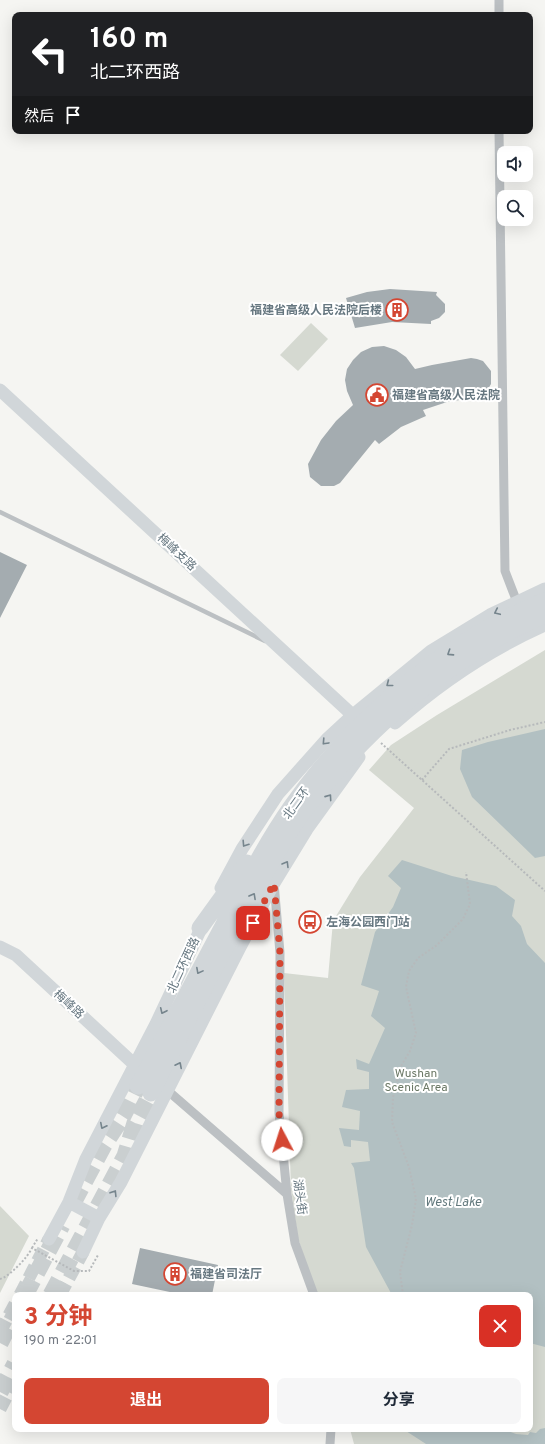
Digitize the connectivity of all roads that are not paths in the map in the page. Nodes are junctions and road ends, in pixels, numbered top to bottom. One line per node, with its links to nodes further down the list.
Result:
1 (499, 0): 2 (street)
2 (499, 12)
3 (499, 134): 8 (street)
4 (0, 390): 11 (main road, 梅峰支路)
5 (0, 512): 11 (lane)
6 (545, 589): 8 (main road, 北二环西路)
7 (545, 601): 14 (highway, 北二环, one-way to 14)
8 (517, 602): 12 (main road, 北二环西路, one-way to 12)
9 (545, 615): 17 (highway, 北二环, one-way to 9)
10 (545, 625): 13 (main road)
11 (283, 649): 12 (main road, 梅峰支路)
12 (353, 715): 13 (main road); 16 (main road, 北二环西路, one-way to 16)
13 (378, 739): 15 (main road, one-way to 13)
14 (292, 806): 16 (highway); 17 (highway, 北二环)
15 (274, 883): 20 (main road, one-way to 15); 21 (street, 湖头街)
16 (200, 928): 19 (main road, 北二环西路, one-way to 19)
17 (222, 940): 20 (highway, 北二环)
18 (0, 947): 19 (main road, 梅峰路)
19 (135, 1066): 22 (main road, 北二环西路, one-way to 22)
20 (152, 1090): 21 (street); 23 (main road, one-way to 20)
21 (287, 1194): 26 (street, 湖头街)
22 (68, 1202): 23 (main road); 24 (main road, 北二环西路)
23 (99, 1218): 25 (main road)
24 (49, 1239)
25 (83, 1252)
26 (313, 1292)
27 (331, 1432): 28 (street)
28 (330, 1444)

